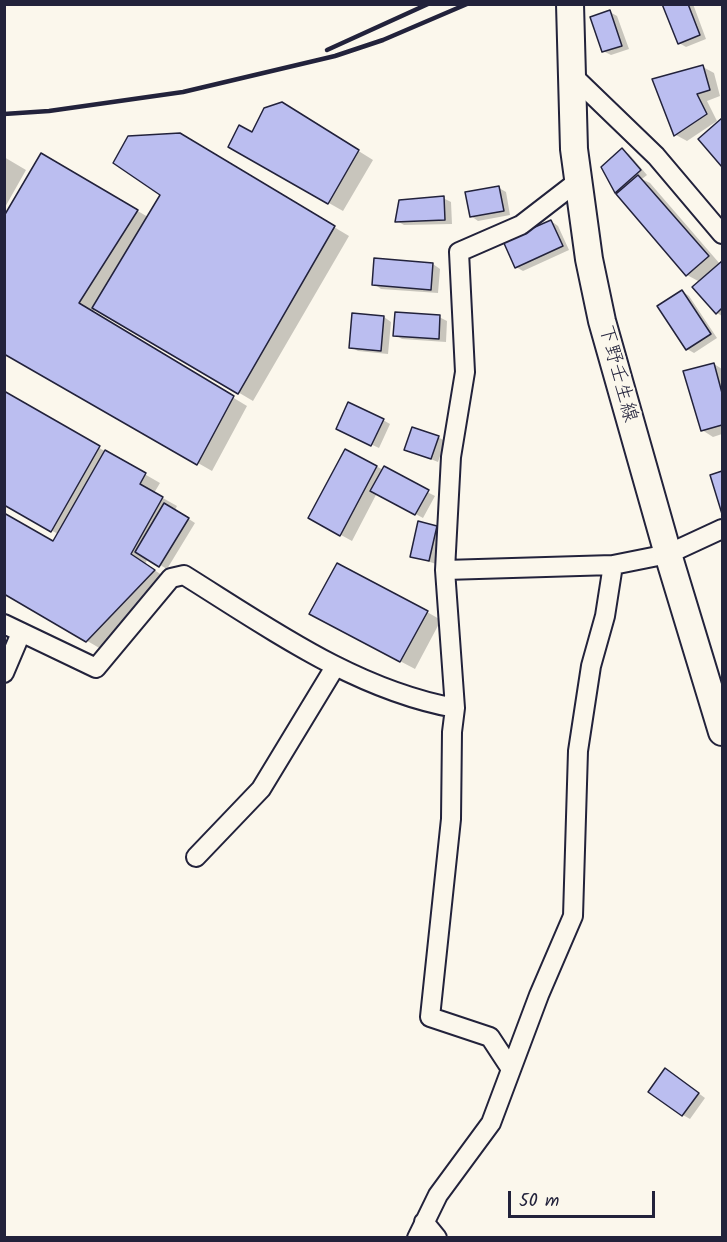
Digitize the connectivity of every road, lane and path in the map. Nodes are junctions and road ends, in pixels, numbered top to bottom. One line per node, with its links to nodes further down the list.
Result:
1 (570, 5): 2 (main road, 下野壬生線)
2 (572, 75): 3 (main road, 下野壬生線); 4 (street)
3 (578, 181): 6 (main road, 下野壬生線); 8 (street)
4 (723, 234)
5 (723, 529): 6 (street)
6 (668, 554): 7 (street); 14 (main road, 下野壬生線)
7 (613, 565): 8 (street); 16 (street)
8 (445, 570): 13 (street)
9 (4, 624): 10 (street)
10 (21, 633): 11 (street); 12 (street)
11 (335, 667): 13 (street); 15 (street)
12 (4, 673)
13 (455, 708): 16 (street)
14 (723, 732)
15 (196, 856)
16 (511, 1069): 17 (street)
17 (420, 1230): 18 (street)
18 (437, 1238)

